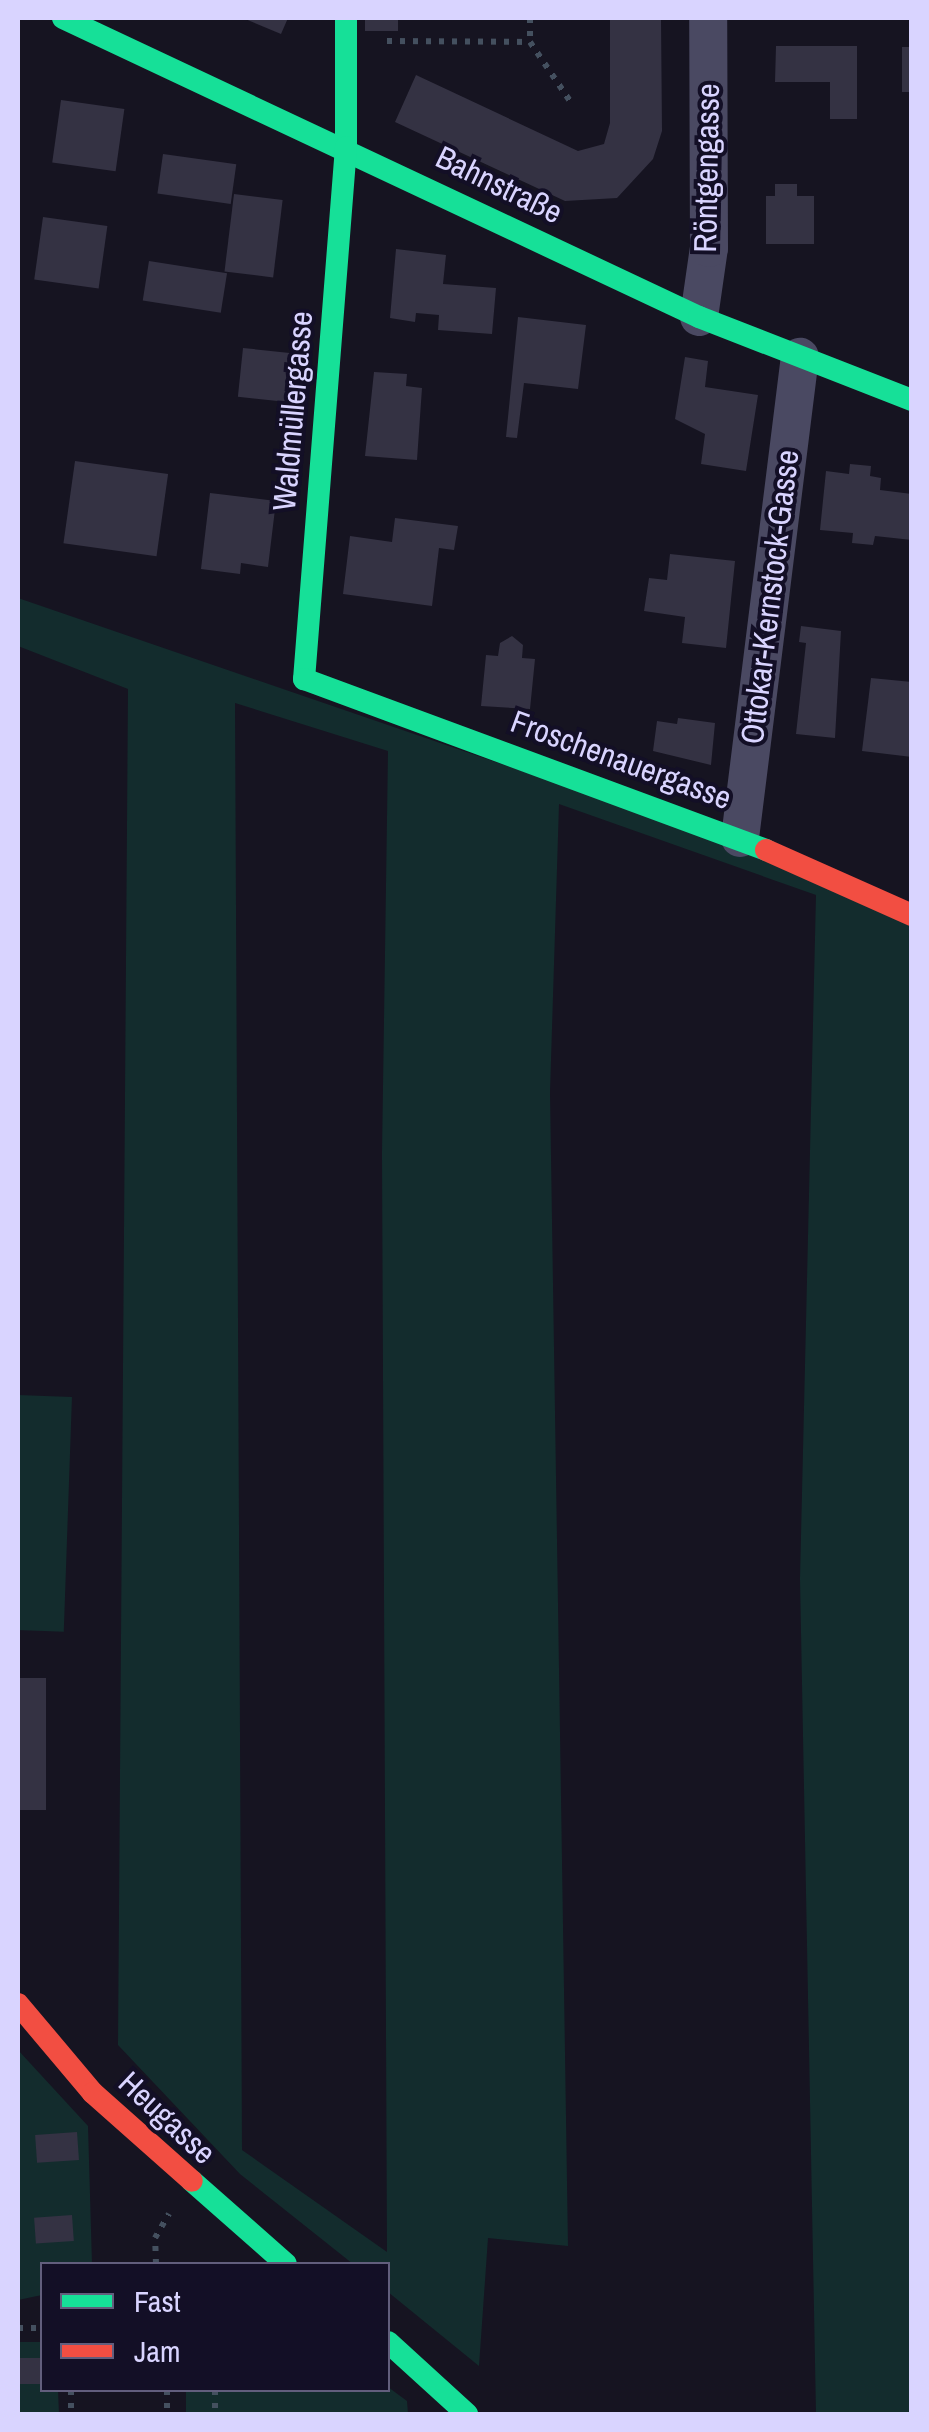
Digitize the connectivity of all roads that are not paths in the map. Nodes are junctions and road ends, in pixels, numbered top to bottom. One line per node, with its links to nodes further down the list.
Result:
1 (63, 18): 4 (street, Bahnstraße)
2 (708, 18): 5 (street, Röntgengasse)
3 (346, 29): 4 (street, Waldmüllergasse)
4 (346, 147): 5 (street, Bahnstraße); 8 (street, Waldmüllergasse)
5 (699, 317): 6 (street, Bahnstraße)
6 (800, 357): 7 (street, Bahnstraße); 9 (street, Ottokar-Kernstock-Gasse)
7 (912, 400)
8 (304, 679): 9 (street, Froschenauergasse)
9 (740, 838): 10 (street, Froschenauergasse)
10 (912, 915)
11 (18, 2004): 12 (street, Heugasse)
12 (284, 2262)
13 (390, 2344): 14 (street)
14 (467, 2414)

